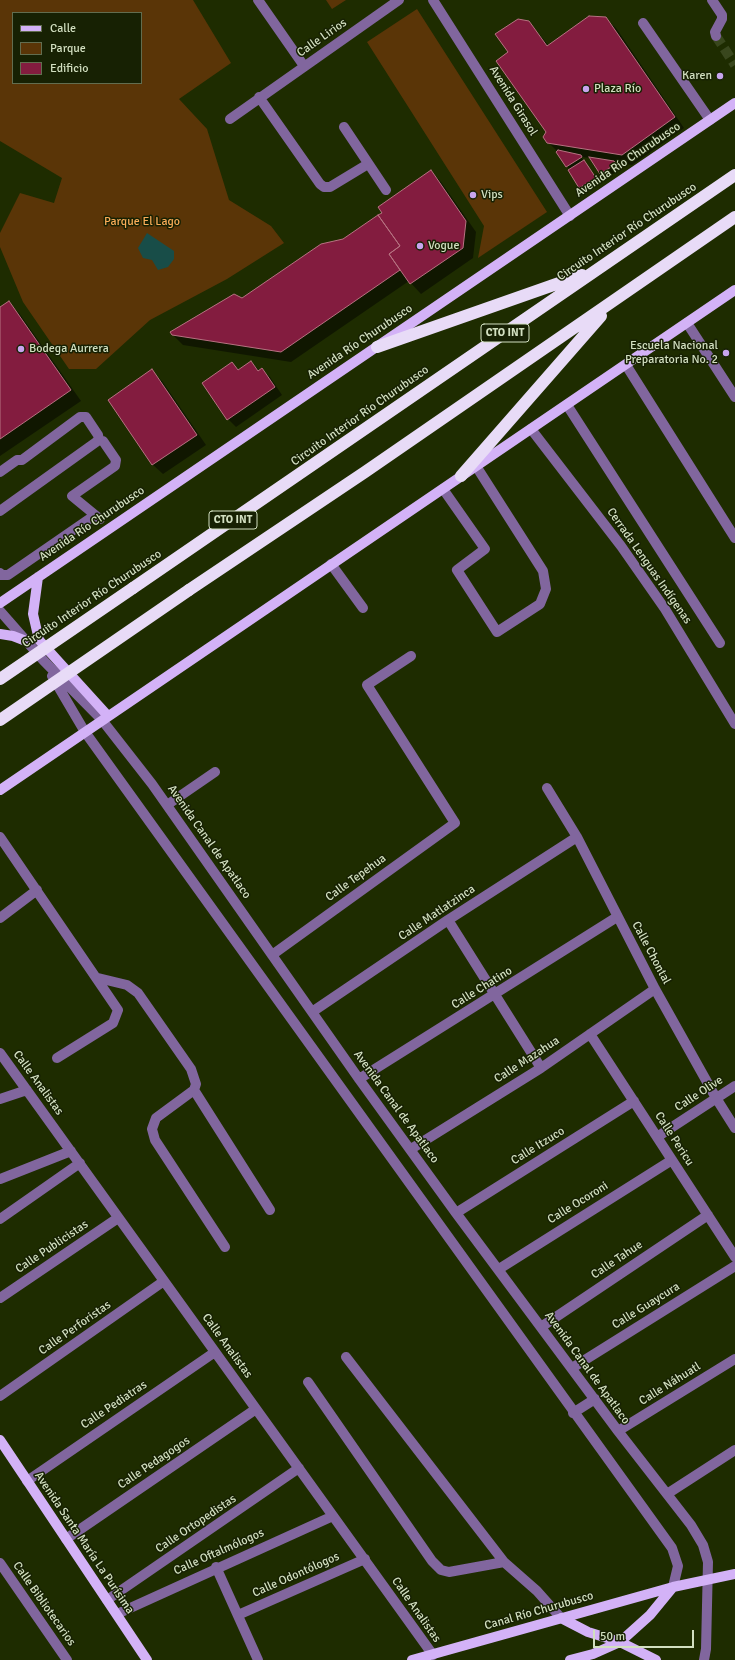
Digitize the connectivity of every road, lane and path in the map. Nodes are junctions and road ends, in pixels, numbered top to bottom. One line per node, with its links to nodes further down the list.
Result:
1 (258, 0): 7 (street)
2 (399, 0): 7 (street, Calle Lirios)
3 (433, 0): 16 (street, Avenida Girasol)
4 (712, 0): 6 (street)
5 (643, 23): 11 (street)
6 (716, 36)
7 (304, 66): 8 (street, Calle Lirios)
8 (259, 98): 10 (street, Calle Lirios); 13 (street)
9 (735, 103): 11 (main road, Avenida Río Churubusco)
10 (230, 119)
11 (710, 120): 16 (main road, Avenida Río Churubusco)
12 (344, 127): 13 (street)
13 (368, 164): 15 (street)
14 (735, 175): 18 (highway, Circuito Interior Río Churubusco / CTO INT)
15 (386, 190)
16 (570, 216): 22 (main road, Avenida Río Churubusco)
17 (735, 217): 20 (highway, CTO INT)
18 (597, 270): 22 (highway); 45 (highway, Circuito Interior Río Churubusco / CTO INT, bridge)
19 (735, 290): 21 (main road)
20 (619, 298): 30 (highway); 47 (highway, CTO INT, bridge)
21 (687, 323): 23 (main road); 24 (street)
22 (377, 347): 36 (main road, Avenida Río Churubusco)
23 (626, 365): 25 (main road); 33 (street)
24 (735, 397)
25 (567, 405): 26 (main road); 42 (street)
26 (531, 429): 28 (main road); 48 (street, Cerrada Lenguas Indígenas)
27 (99, 440): 29 (street); 32 (street); 35 (street)
28 (476, 466): 30 (main road); 31 (street)
29 (0, 472)
30 (461, 476): 31 (main road)
31 (443, 489): 34 (main road)
32 (0, 511)
33 (735, 538)
34 (331, 564): 38 (street); 46 (main road)
35 (0, 573)
36 (38, 577): 37 (main road, Avenida Río Churubusco); 46 (main road)
37 (0, 603)
38 (363, 608)
39 (0, 611): 41 (street, Avenida Canal de Apatlaco)
40 (0, 634): 41 (main road)
41 (26, 641): 44 (street, Avenida Canal de Apatlaco)
42 (720, 643)
43 (411, 656): 60 (street, Calle Tepehua)
44 (43, 660): 46 (street, Avenida Canal de Apatlaco); 49 (street, Avenida Canal de Apatlaco)
45 (0, 679)
46 (105, 718): 49 (main road); 53 (street, Avenida Canal de Apatlaco)
47 (0, 720)
48 (735, 724)
49 (85, 732): 52 (main road); 103 (street, Avenida Canal de Apatlaco)
50 (214, 772): 53 (street)
51 (547, 788): 55 (street, Calle Chontal)
52 (0, 790)
53 (167, 805): 60 (street, Avenida Canal de Apatlaco)
54 (0, 837): 56 (street)
55 (577, 837): 57 (street, Calle Chontal); 59 (street, Calle Matlatzinca)
56 (37, 890): 58 (street); 61 (street)
57 (618, 917): 62 (street, Calle Chontal); 63 (street, Calle Chatino)
58 (0, 918)
59 (448, 920): 63 (street); 64 (street, Calle Matlatzinca)
60 (272, 955): 64 (street, Avenida Canal de Apatlaco)
61 (98, 978): 67 (street); 72 (street)
62 (656, 989): 65 (street, Calle Mazahua); 73 (street, Calle Chontal)
63 (494, 996): 68 (street); 69 (street, Calle Chatino)
64 (312, 1012): 69 (street, Avenida Canal de Apatlaco)
65 (590, 1034): 68 (street, Calle Mazahua); 75 (street, Calle Pericu)
66 (0, 1053): 71 (street, Calle Analistas)
67 (57, 1058)
68 (541, 1068): 78 (street, Calle Mazahua)
69 (359, 1079): 78 (street, Avenida Canal de Apatlaco)
70 (735, 1086): 73 (street, Calle Olive)
71 (27, 1090): 74 (street); 79 (street, Calle Analistas)
72 (194, 1090): 83 (street); 88 (street)
73 (716, 1098): 76 (street, Calle Chontal); 77 (street, Calle Olive)
74 (0, 1099)
75 (634, 1101): 77 (street, Calle Pericu); 84 (street, Calle Itzuco)
76 (735, 1128)
77 (657, 1137): 80 (street, Calle Pericu)
78 (411, 1149): 84 (street, Avenida Canal de Apatlaco)
79 (71, 1151): 81 (street, Calle Analistas); 82 (street)
80 (672, 1160): 85 (street, Calle Pericu); 91 (street, Calle Ocoroni)
81 (80, 1164): 86 (street, Calle Analistas); 87 (street)
82 (0, 1180)
83 (270, 1210)
84 (456, 1214): 91 (street, Avenida Canal de Apatlaco)
85 (708, 1215): 89 (street, Calle Pericu); 94 (street, Calle Tahue)
86 (118, 1218): 92 (street, Calle Analistas); 93 (street, Calle Publicistas)
87 (0, 1219)
88 (225, 1247)
89 (735, 1257)
90 (735, 1266): 98 (street, Calle Guaycura)
91 (499, 1269): 94 (street, Avenida Canal de Apatlaco)
92 (164, 1281): 95 (street, Calle Analistas); 100 (street, Calle Perforistas)
93 (0, 1298)
94 (541, 1328): 98 (street, Avenida Canal de Apatlaco)
95 (215, 1352): 102 (street, Calle Analistas); 108 (street, Calle Pediatras)
96 (346, 1357): 113 (street)
97 (735, 1359): 104 (street, Calle Náhuatl)
98 (572, 1368): 101 (street, Avenida Canal de Apatlaco)
99 (308, 1382): 113 (street)
100 (0, 1396)
101 (595, 1399): 103 (street); 104 (street, Avenida Canal de Apatlaco)
102 (256, 1409): 107 (street, Calle Analistas); 111 (street, Calle Pedagogos)
103 (573, 1413): 118 (street, Avenida Canal de Apatlaco)
104 (618, 1431): 109 (street, Avenida Canal de Apatlaco)
105 (0, 1440): 108 (main road, Avenida Santa María La Purísima)
106 (735, 1450): 109 (street)
107 (300, 1468): 110 (street, Calle Analistas); 119 (street, Calle Ortopedistas)
108 (27, 1481): 111 (main road, Avenida Santa María La Purísima)
109 (667, 1494): 117 (street, Avenida Canal de Apatlaco)
110 (333, 1516): 112 (street, Calle Analistas); 115 (street, Calle Oftalmólogos)
111 (66, 1538): 119 (main road, Avenida Santa María La Purísima)
112 (365, 1559): 121 (street, Calle Odontólogos); 124 (street, Calle Analistas)
113 (504, 1562): 122 (street)
114 (0, 1563): 125 (street, Calle Bibliotecarios)
115 (216, 1567): 120 (street, Calle Oftalmólogos); 121 (street)
116 (735, 1574): 117 (main road, Canal Río Churubusco)
117 (709, 1578): 118 (main road, Canal Río Churubusco); 131 (street, Avenida Canal de Apatlaco)
118 (674, 1587): 122 (main road, Canal Río Churubusco); 123 (main road)
119 (107, 1600): 120 (main road, Avenida Santa María La Purísima)
120 (117, 1614): 126 (main road, Avenida Santa María La Purísima)
121 (238, 1615): 127 (street)
122 (561, 1618): 123 (main road); 124 (main road, Canal Río Churubusco)
123 (620, 1642): 129 (main road); 130 (main road)
124 (433, 1655): 128 (main road, Canal Río Churubusco)
125 (67, 1660)
126 (147, 1660)
127 (258, 1660)
128 (412, 1660)
129 (570, 1660)
130 (656, 1660)
131 (704, 1660)

